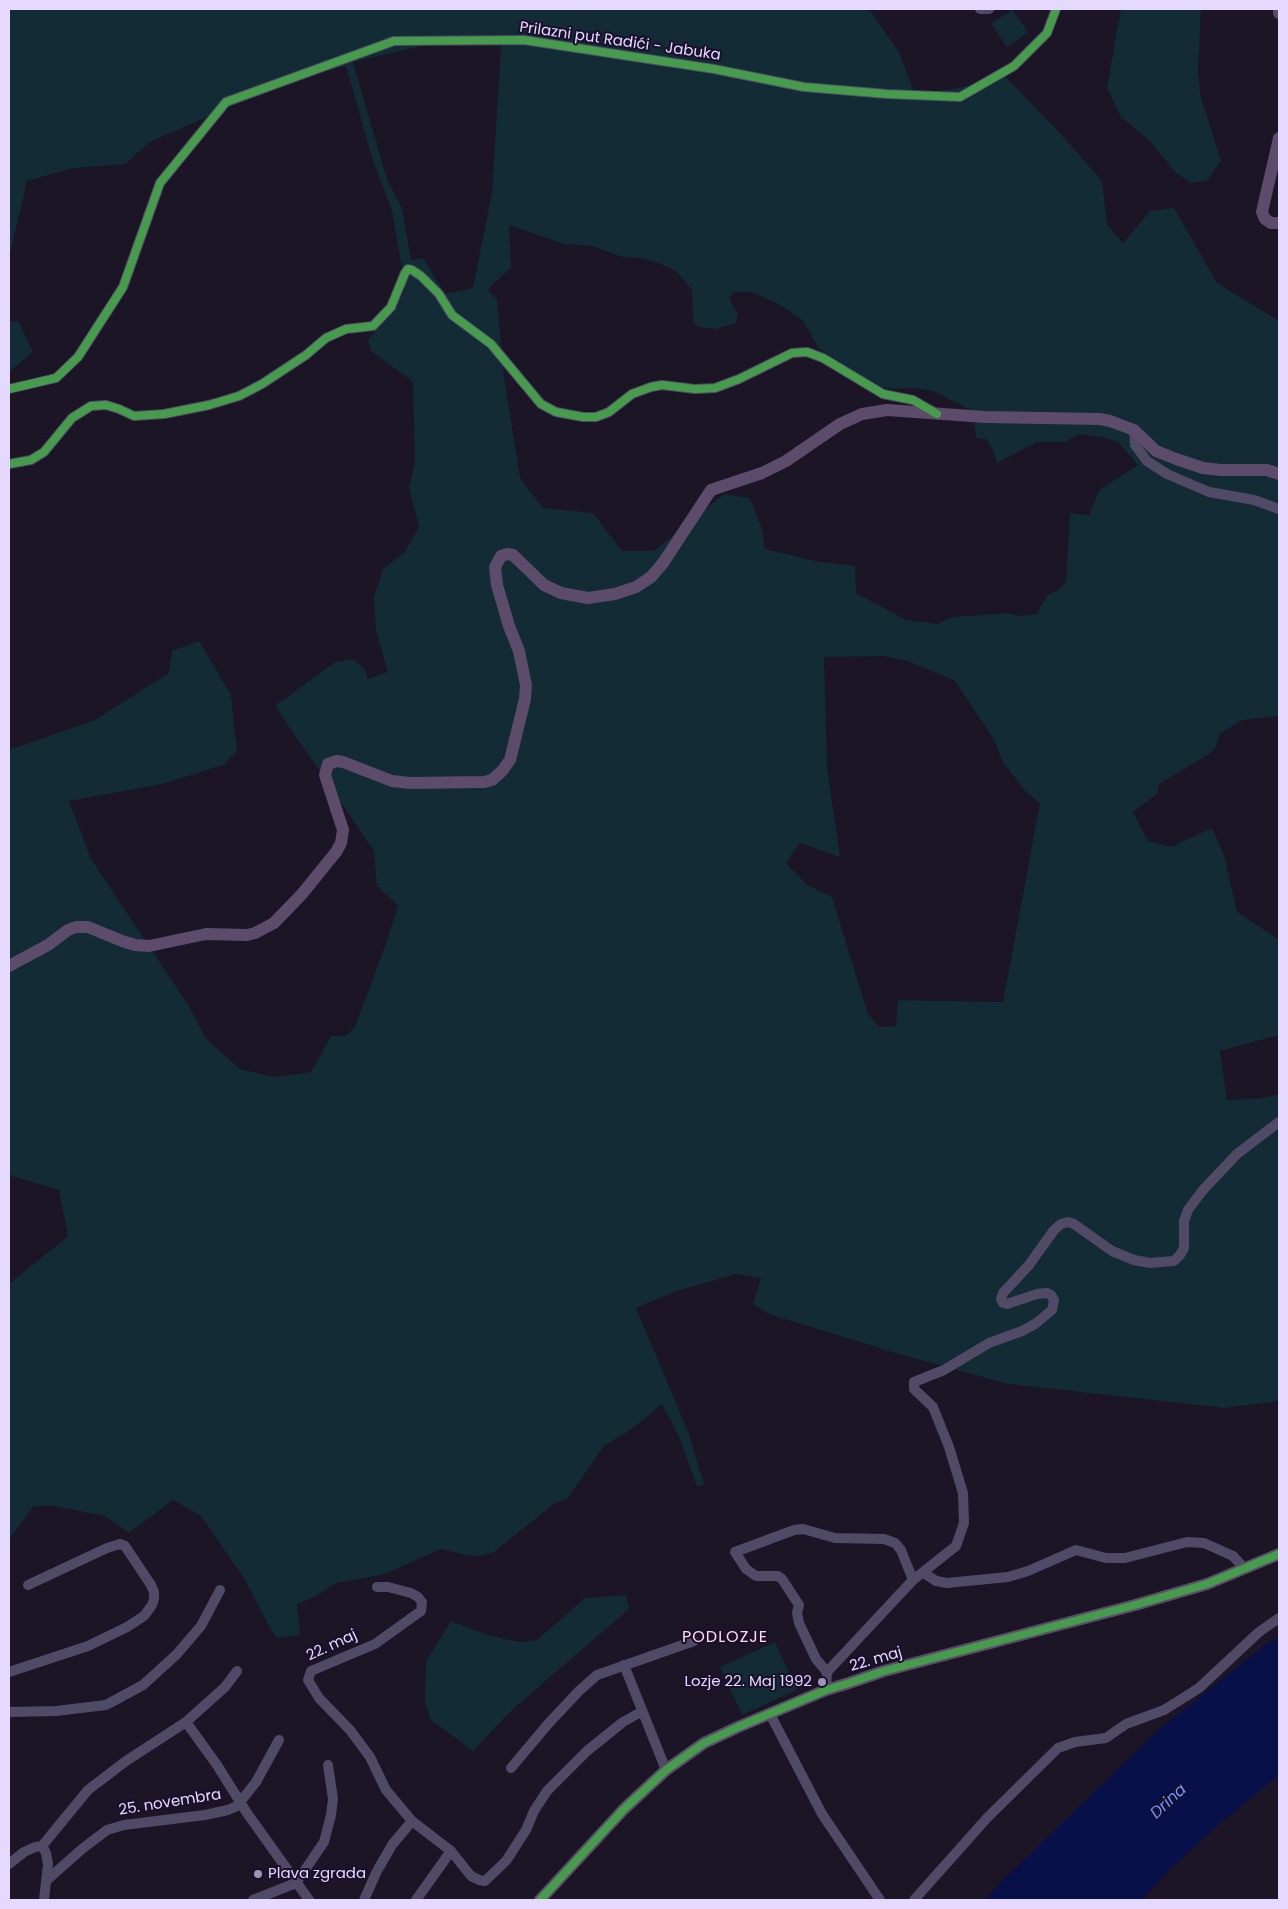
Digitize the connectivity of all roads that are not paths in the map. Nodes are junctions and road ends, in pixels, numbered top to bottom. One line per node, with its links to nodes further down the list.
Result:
1 (980, 9): 2 (street)
2 (989, 9)
3 (1056, 9): 8 (street, Prilazni put Radići - Jabuka)
4 (1279, 9): 5 (main road)
5 (1279, 13)
6 (1279, 138): 7 (main road)
7 (1279, 223)
8 (9, 388)
9 (937, 414): 10 (main road); 11 (street); 14 (main road)
10 (1134, 430): 12 (main road); 13 (street)
11 (9, 464)
12 (1279, 474)
13 (1279, 509)
14 (9, 966)
15 (1279, 1122): 18 (street, 22. maj)
16 (1279, 1554): 17 (main road, 22. maj)
17 (1245, 1569): 18 (street); 29 (main road, 22. maj)
18 (924, 1573): 19 (street, 22. maj)
19 (914, 1580): 28 (street, 22. maj); 28 (street)
20 (28, 1585): 27 (street)
21 (377, 1587): 39 (street, 22. maj)
22 (220, 1590): 30 (street)
23 (1279, 1618): 52 (street)
24 (694, 1641): 25 (street)
25 (624, 1665): 31 (street); 36 (street)
26 (237, 1671): 33 (street)
27 (9, 1672)
28 (827, 1672): 29 (street)
29 (826, 1690): 32 (main road, 22. maj)
30 (9, 1712)
31 (641, 1712): 37 (street); 41 (street, 22. maj)
32 (770, 1714): 37 (main road, 22. maj); 51 (street)
33 (186, 1722): 38 (street); 40 (street)
34 (279, 1740): 38 (street, 25. novembra)
35 (328, 1766): 44 (street)
36 (511, 1768)
37 (666, 1770): 50 (main road, 22. maj)
38 (240, 1802): 43 (street, 25. novembra); 44 (street)
39 (412, 1821): 41 (street, 22. maj); 48 (street)
40 (42, 1846): 42 (street); 43 (street)
41 (450, 1851): 49 (street)
42 (9, 1864)
43 (47, 1880): 45 (street)
44 (296, 1883): 46 (street); 47 (street)
45 (44, 1900)
46 (253, 1900)
47 (309, 1900)
48 (364, 1900)
49 (416, 1900)
50 (540, 1900)
51 (880, 1900)
52 (914, 1900)

